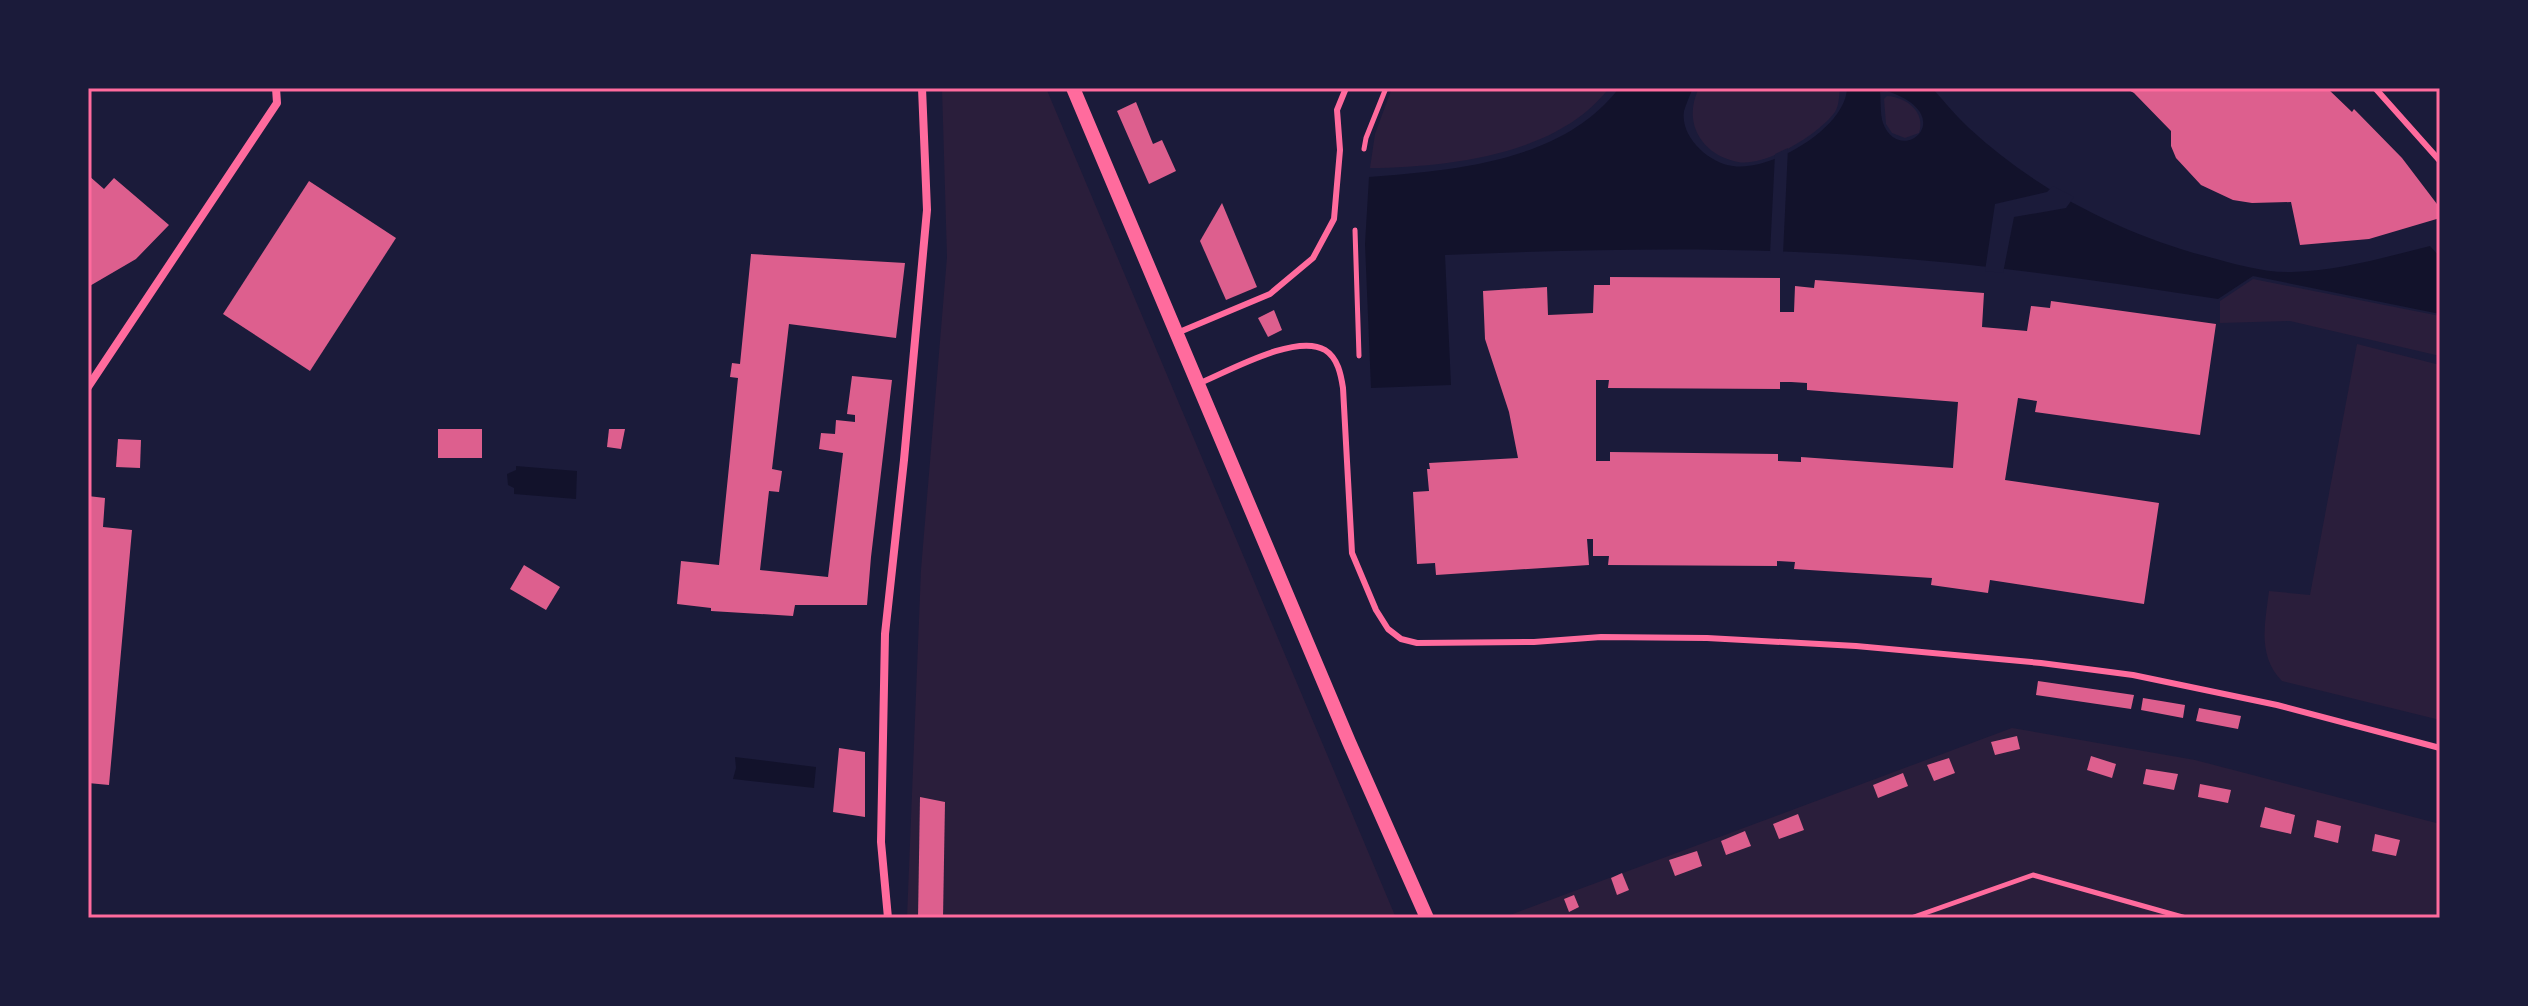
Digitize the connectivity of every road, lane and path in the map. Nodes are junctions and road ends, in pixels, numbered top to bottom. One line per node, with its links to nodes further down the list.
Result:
1 (276, 88): 13 (street)
2 (922, 88): 15 (street)
3 (1073, 88): 10 (street)
4 (1346, 88): 10 (lane)
5 (1386, 88): 7 (path)
6 (2375, 88): 8 (lane)
7 (1364, 151)
8 (2440, 161)
9 (1356, 225): 11 (path)
10 (1177, 333): 12 (street)
11 (1359, 357)
12 (1198, 383): 14 (lane); 16 (street)
13 (88, 387)
14 (2440, 748)
15 (888, 918)
16 (1427, 918)
17 (1911, 918): 18 (path)
18 (2186, 918)

